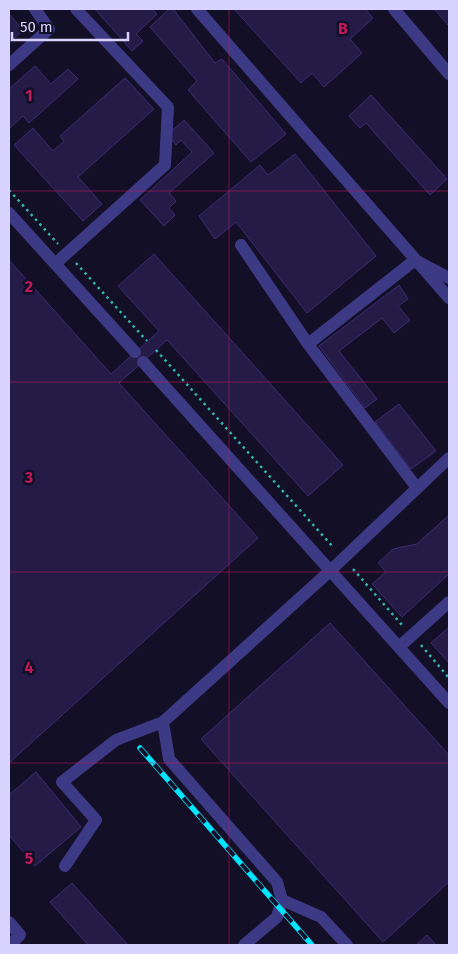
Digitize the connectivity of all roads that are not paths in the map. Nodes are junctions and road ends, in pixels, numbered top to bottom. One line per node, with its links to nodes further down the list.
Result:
1 (35, 9): 5 (lane)
2 (76, 9): 10 (lane)
3 (197, 9): 9 (lane)
4 (394, 9): 6 (lane)
5 (9, 64)
6 (449, 74)
7 (9, 213): 10 (lane)
8 (242, 245): 13 (lane)
9 (415, 260): 11 (lane); 12 (lane); 13 (lane)
10 (55, 264): 16 (lane)
11 (449, 278)
12 (449, 298)
13 (308, 344): 15 (lane)
14 (449, 458): 15 (lane)
15 (417, 488): 16 (lane)
16 (331, 570): 18 (lane); 20 (lane)
17 (449, 602): 18 (lane)
18 (399, 647): 19 (lane)
19 (449, 703)
20 (163, 722): 21 (lane); 22 (lane)
21 (65, 866)
22 (282, 900): 25 (lane); 26 (lane)
23 (9, 922): 24 (lane)
24 (10, 945)
25 (244, 945)
26 (347, 945)

